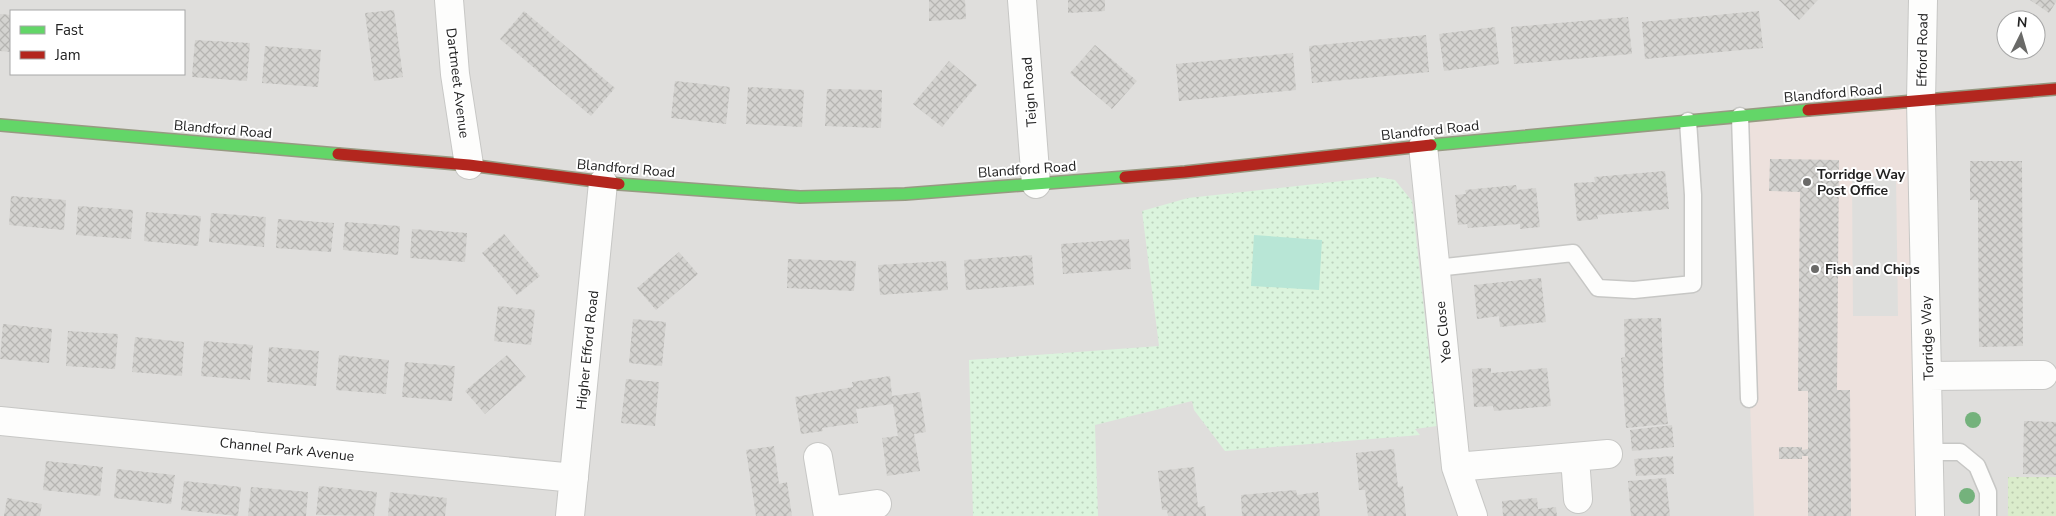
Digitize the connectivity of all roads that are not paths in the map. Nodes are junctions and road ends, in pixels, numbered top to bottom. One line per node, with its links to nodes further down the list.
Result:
1 (449, 0): 10 (street, Dartmeet Avenue)
2 (1022, 0): 12 (street, Teign Road)
3 (1923, 0): 5 (street, Efford Road)
4 (2056, 89): 5 (street, Blandford Road)
5 (1921, 101): 6 (street, Blandford Road); 15 (street, Torridge Way)
6 (1740, 116): 7 (street, Blandford Road); 16 (lane)
7 (1688, 121): 9 (street, Blandford Road); 13 (lane)
8 (0, 125): 10 (street, Blandford Road)
9 (1423, 146): 12 (street, Blandford Road); 13 (street, Yeo Close)
10 (469, 165): 11 (street, Blandford Road)
11 (603, 183): 12 (street, Blandford Road); 23 (street, Higher Efford Road)
12 (1036, 184)
13 (1436, 268): 22 (street, Yeo Close)
14 (2043, 375): 15 (street)
15 (1928, 376): 18 (street, Torridge Way)
16 (1749, 399)
17 (0, 421): 23 (street, Channel Park Avenue)
18 (1930, 452): 29 (street, Torridge Way); 30 (lane)
19 (1608, 454): 21 (street)
20 (818, 457): 26 (street)
21 (1575, 458): 22 (street); 24 (street)
22 (1456, 467): 28 (street, Yeo Close)
23 (574, 478): 27 (street, Higher Efford Road)
24 (1578, 499)
25 (877, 504): 26 (street)
26 (828, 513)
27 (570, 516)
28 (1473, 516)
29 (1930, 516)
30 (1988, 516)

